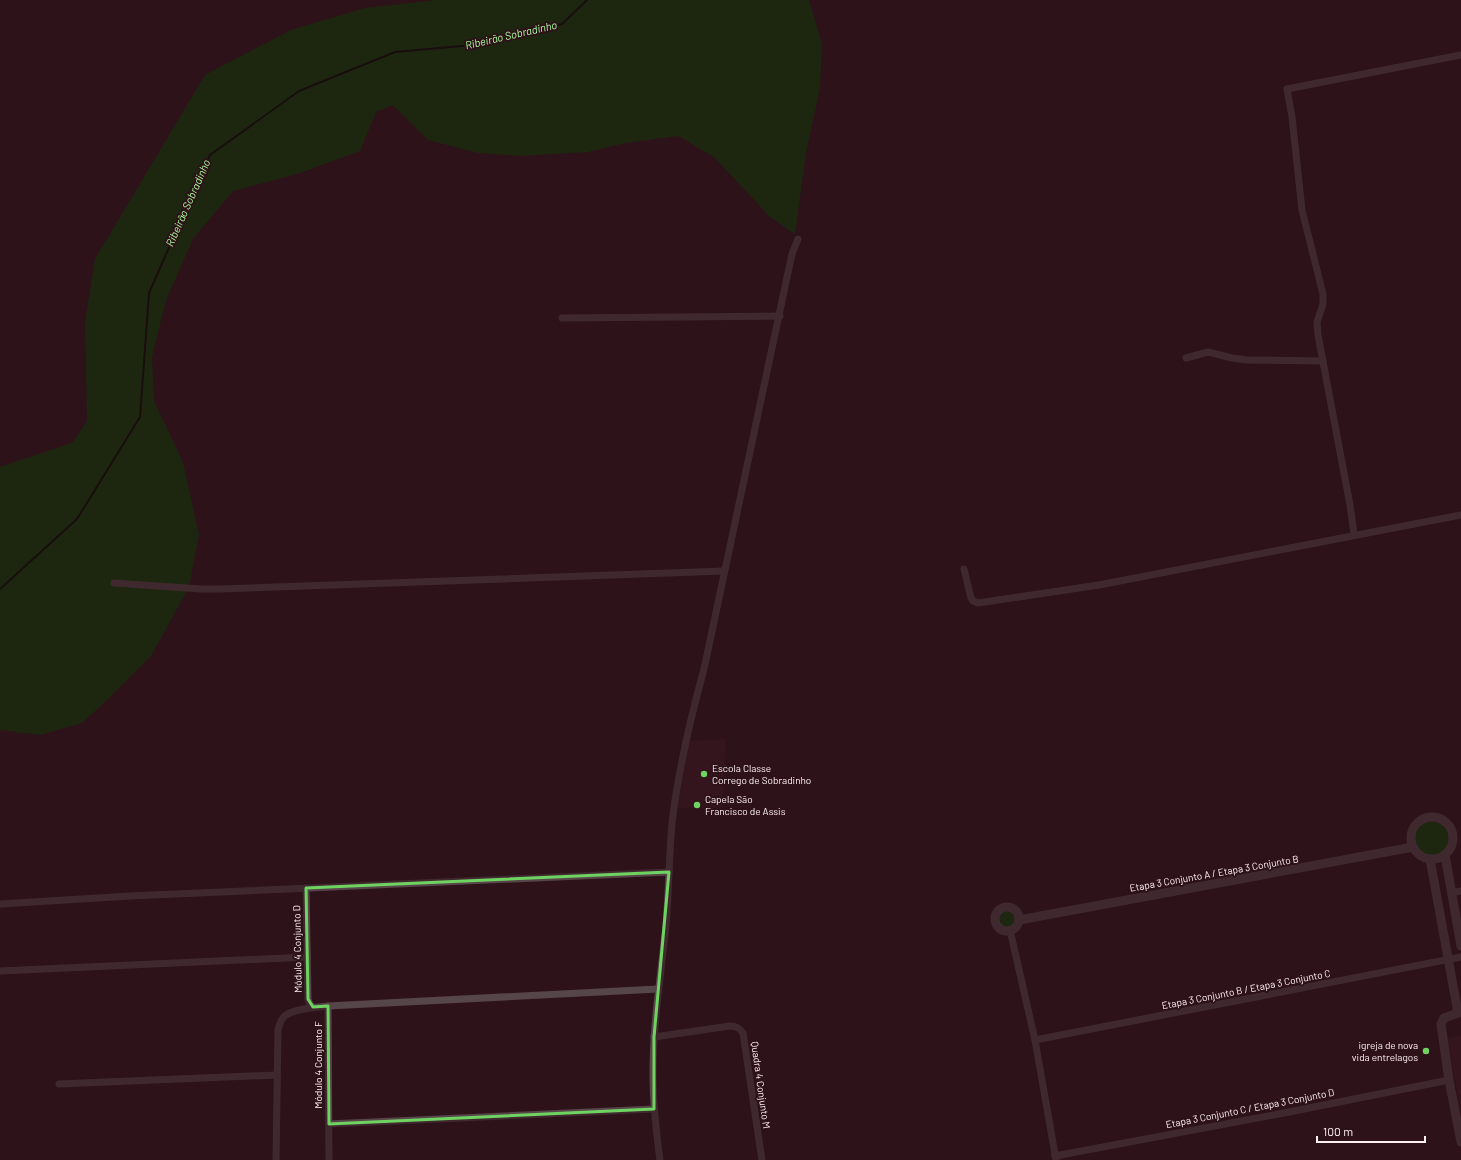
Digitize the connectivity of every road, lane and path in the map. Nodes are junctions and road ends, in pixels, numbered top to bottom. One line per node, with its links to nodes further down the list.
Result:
1 (1461, 55): 6 (street)
2 (798, 239): 3 (street)
3 (780, 316): 4 (street); 10 (street)
4 (562, 318)
5 (1186, 358): 6 (street)
6 (1323, 361): 8 (street)
7 (1461, 514): 8 (street)
8 (1354, 534): 9 (street)
9 (964, 569)
10 (724, 571): 11 (street); 16 (street)
11 (114, 583)
12 (1457, 836): 13 (street); 14 (street)
13 (1414, 847): 15 (street); 21 (street, Etapa 3 Conjunto A / Etapa 3 Conjunto B)
14 (1445, 855): 15 (street); 19 (street)
15 (1430, 859): 26 (street)
16 (669, 872): 17 (street); 28 (street)
17 (306, 888): 20 (street); 24 (street, Módulo 4 Conjunto D)
18 (1461, 891): 19 (street)
19 (1451, 893): 23 (street)
20 (0, 904)
21 (1019, 920): 22 (street); 22 (street)
22 (1010, 930): 33 (street)
23 (1461, 946)
24 (307, 957): 27 (street); 30 (street, Módulo 4 Conjunto D)
25 (1461, 958): 26 (street, Etapa 3 Conjunto B / Etapa 3 Conjunto C)
26 (1448, 960): 31 (street); 33 (street, Etapa 3 Conjunto B / Etapa 3 Conjunto C)
27 (0, 971)
28 (658, 989): 29 (street); 32 (street)
29 (328, 1006): 30 (street); 38 (street, Módulo 4 Conjunto F)
30 (313, 1008): 34 (street)
31 (1460, 1012): 35 (street)
32 (654, 1037): 37 (street); 44 (street, Quadra 4 Conjunto M)
33 (1035, 1040): 40 (street)
34 (277, 1075): 36 (street); 41 (street)
35 (1449, 1080): 39 (street); 40 (street, Etapa 3 Conjunto C / Etapa 3 Conjunto D)
36 (59, 1084)
37 (654, 1109): 38 (street); 43 (street)
38 (328, 1124): 42 (street, Módulo 4 Conjunto F)
39 (1461, 1142)
40 (1056, 1158)
41 (276, 1160)
42 (329, 1160)
43 (660, 1160)
44 (762, 1160)

